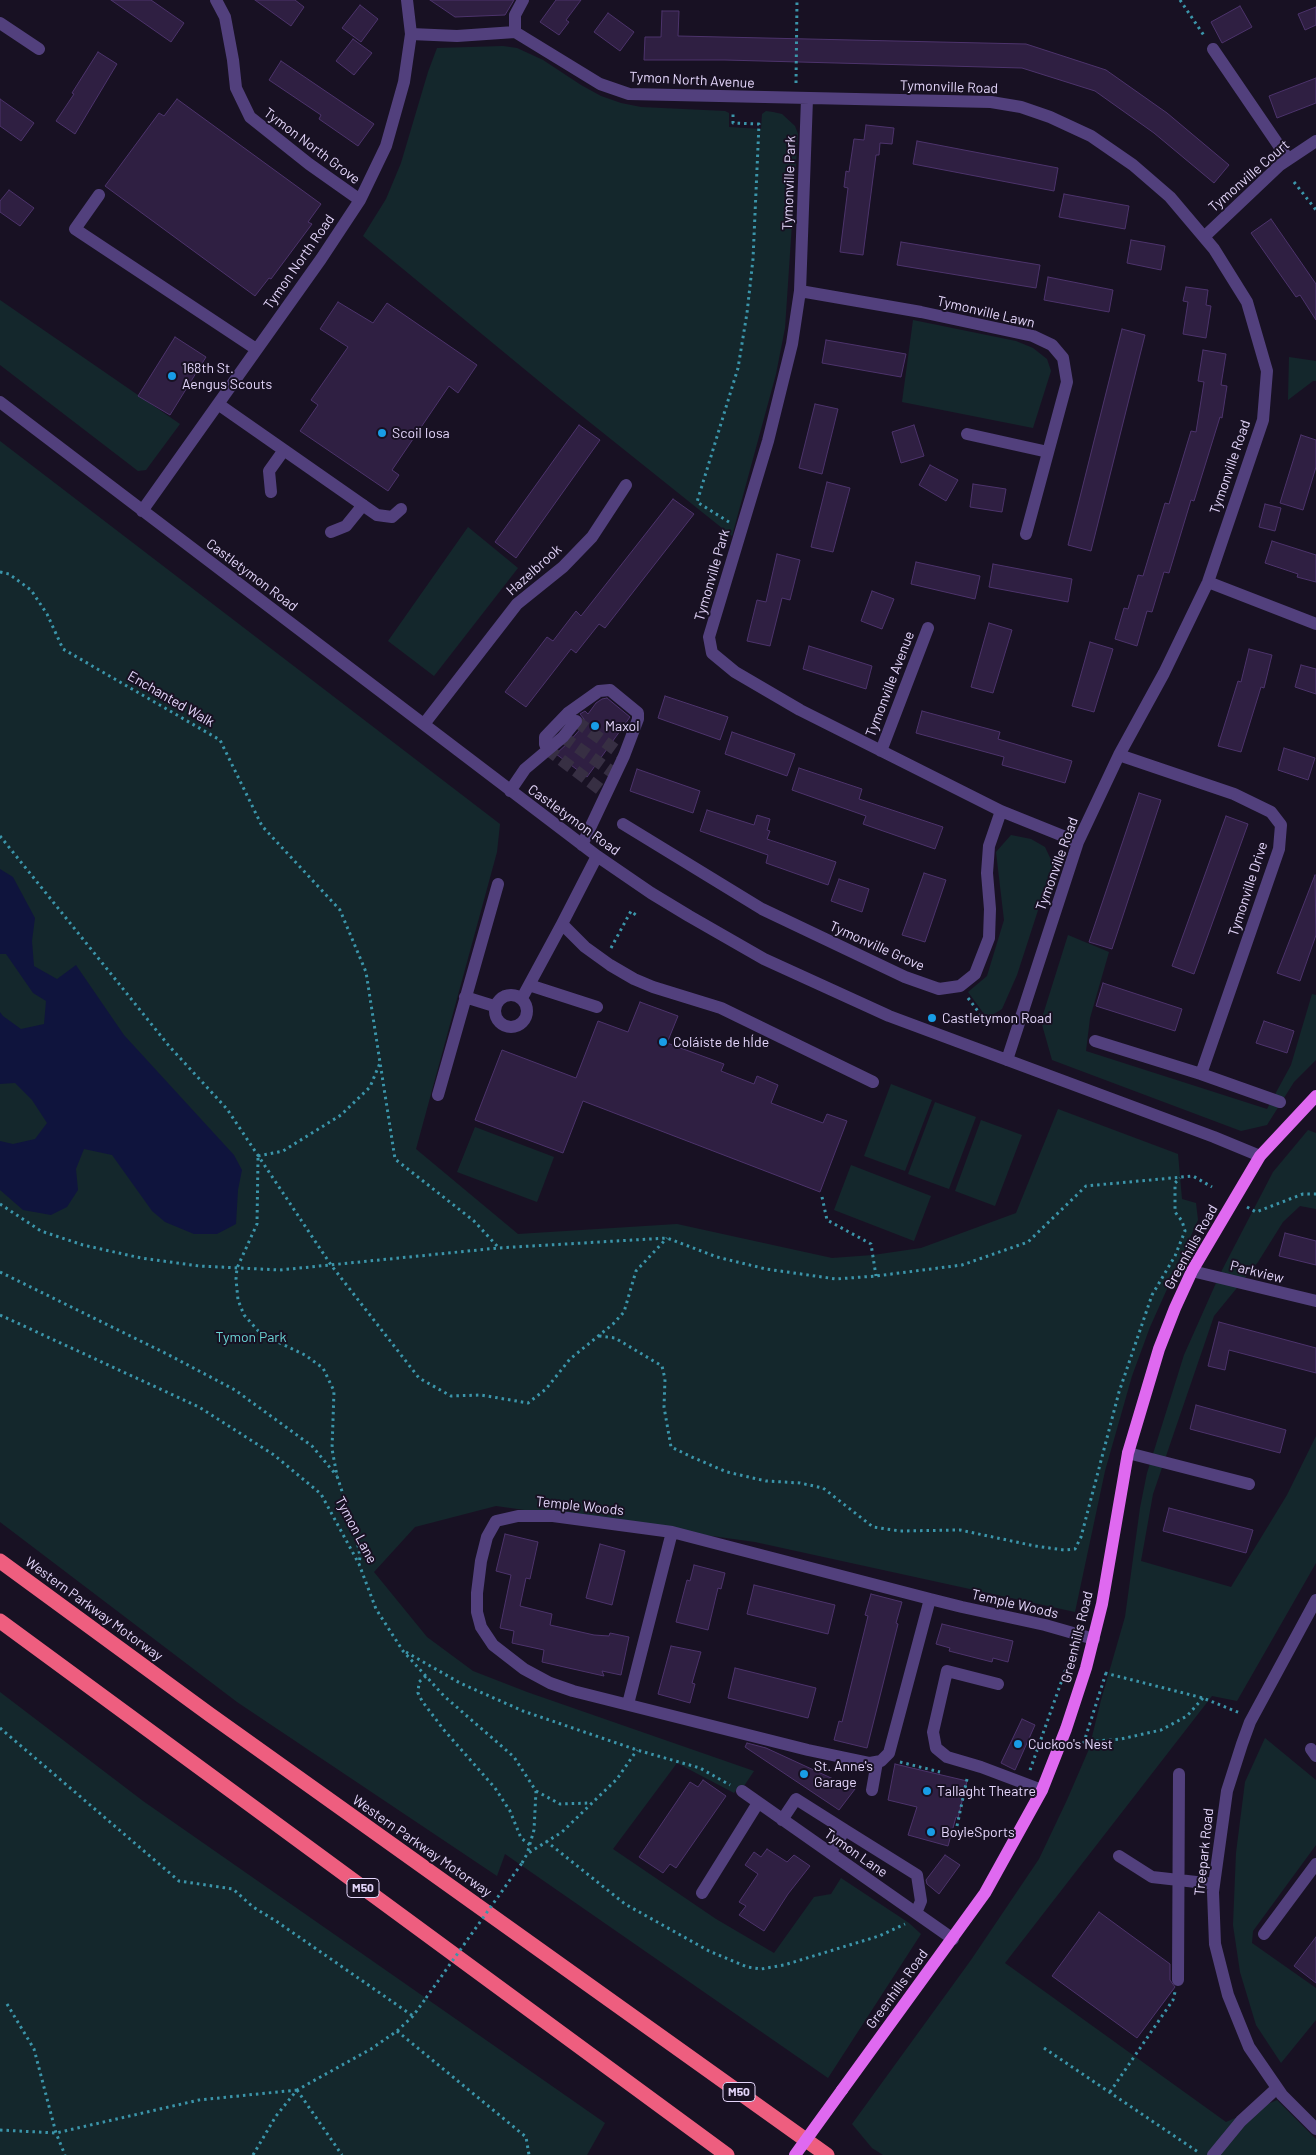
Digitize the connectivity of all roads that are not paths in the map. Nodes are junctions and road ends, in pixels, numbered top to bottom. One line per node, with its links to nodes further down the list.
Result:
1 (216, 0): 13 (street, Tymon North Grove)
2 (407, 0): 6 (street, Tymon North Road)
3 (523, 0): 5 (street)
4 (0, 23): 8 (street)
5 (514, 32): 6 (street); 9 (street, Tymon North Avenue)
6 (411, 34): 13 (street, Tymon North Road)
7 (1213, 48): 11 (street)
8 (39, 49)
9 (807, 98): 14 (street, Tymonville Road); 15 (street, Tymonville Park)
10 (1316, 141): 11 (street, Tymonville Court)
11 (1288, 159): 14 (street, Tymonville Court)
12 (99, 196): 16 (street)
13 (360, 200): 16 (street, Tymon North Road)
14 (1204, 236): 29 (street, Tymonville Road)
15 (800, 291): 21 (street, Tymonville Lawn); 35 (street, Tymonville Park)
16 (256, 349): 18 (street, Tymon North Road)
17 (0, 402): 26 (street, Castletymon Road)
18 (218, 404): 20 (street); 26 (street, Tymon North Road)
19 (967, 434): 21 (street)
20 (284, 450): 23 (street); 24 (street)
21 (1048, 452): 28 (street, Tymonville Lawn)
22 (626, 485): 33 (street, Hazelbrook)
23 (271, 492)
24 (363, 505): 25 (street); 27 (street)
25 (402, 509)
26 (142, 511): 33 (street, Castletymon Road)
27 (331, 532)
28 (1026, 534)
29 (1208, 582): 30 (street); 36 (street, Tymonville Road)
30 (1316, 624)
31 (928, 628): 35 (street, Tymonville Avenue)
32 (576, 721): 34 (street)
33 (424, 724): 37 (street, Castletymon Road)
34 (547, 749): 37 (street); 41 (street)
35 (881, 751): 38 (street, Tymonville Park)
36 (1119, 755): 40 (street, Tymonville Road); 52 (street, Tymonville Drive)
37 (510, 791): 41 (street, Castletymon Road)
38 (1001, 811): 39 (street, Tymonville Grove); 40 (street, Tymonville Park)
39 (623, 824)
40 (1078, 842): 51 (street, Tymonville Road)
41 (582, 845): 42 (street, Castletymon Road)
42 (597, 856): 44 (street); 51 (street, Castletymon Road)
43 (498, 884): 46 (street)
44 (562, 924): 45 (street); 53 (street)
45 (528, 984): 47 (street); 49 (street)
46 (465, 998): 48 (street); 54 (street)
47 (522, 998): 48 (street); 48 (street)
48 (494, 1006)
49 (597, 1007)
50 (1095, 1041): 52 (street)
51 (1007, 1060): 57 (street, Castletymon Road)
52 (1201, 1074): 56 (street)
53 (872, 1082)
54 (438, 1094)
55 (1316, 1096): 57 (main road, Greenhills Road)
56 (1280, 1102)
57 (1260, 1156): 58 (main road, Greenhills Road)
58 (1192, 1271): 59 (street, Parkview); 60 (main road, Greenhills Road)
59 (1316, 1301)
60 (1128, 1453): 61 (street); 67 (main road, Greenhills Road)
61 (1249, 1484)
62 (672, 1532): 64 (street, Temple Woods); 69 (street); 69 (street, Temple Woods)
63 (0, 1561): 92 (highway, Western Parkway Motorway / M50)
64 (930, 1599): 67 (street, Temple Woods); 70 (street)
65 (1316, 1600): 82 (street, Treepark Road)
66 (0, 1620): 90 (highway, M50)
67 (1094, 1639): 73 (main road, Greenhills Road)
68 (998, 1684): 73 (street)
69 (628, 1704): 70 (street, Temple Woods)
70 (878, 1762): 72 (street)
71 (1179, 1774): 81 (street)
72 (872, 1790)
73 (1042, 1790): 86 (main road, Greenhills Road)
74 (742, 1792): 75 (street, Tymon Lane)
75 (758, 1803): 76 (street, Tymon Lane); 83 (street)
76 (782, 1820): 77 (street); 78 (street, Tymon Lane)
77 (846, 1830): 78 (street); 84 (street)
78 (830, 1854): 84 (street, Tymon Lane)
79 (1119, 1856): 81 (street)
80 (1316, 1864): 85 (street)
81 (1178, 1880): 82 (street); 87 (street)
82 (1214, 1884): 88 (street, Treepark Road)
83 (702, 1893)
84 (912, 1918): 86 (street, Tymon Lane)
85 (1264, 1934)
86 (953, 1939): 91 (main road, Greenhills Road, bridge)
87 (1178, 1980)
88 (1277, 2088): 89 (street, Treepark Road); 93 (street)
89 (1316, 2129)
90 (726, 2155)
91 (795, 2155)
92 (827, 2155)
93 (1213, 2155)

